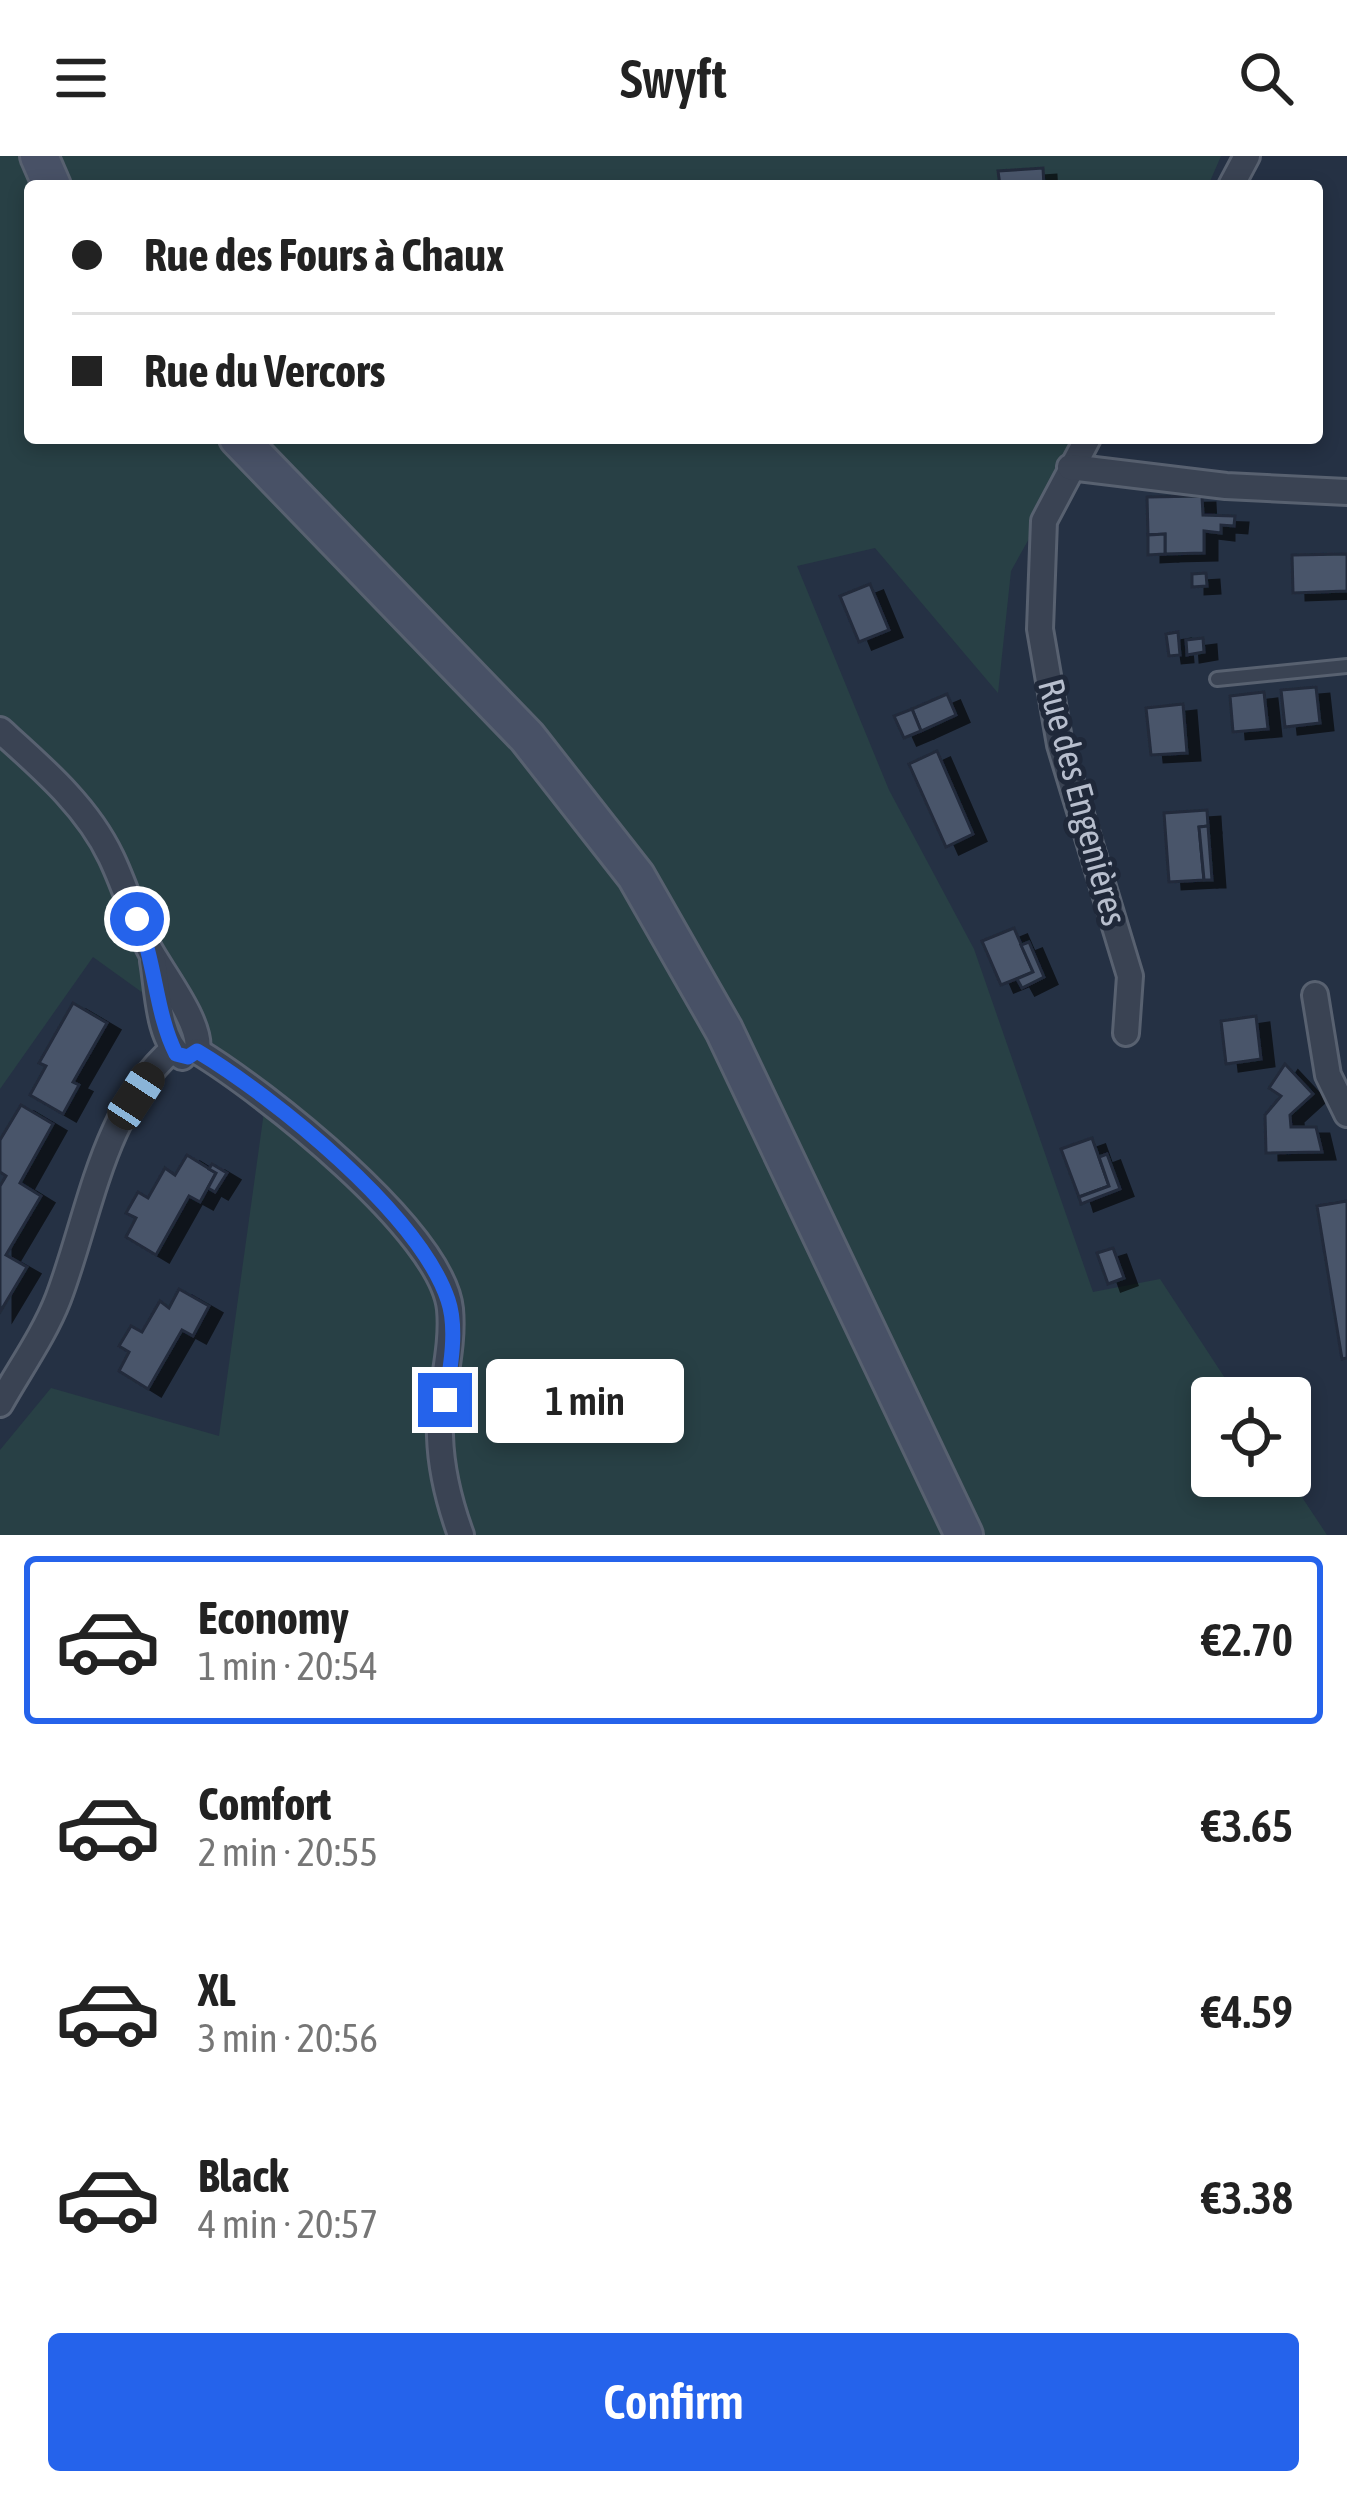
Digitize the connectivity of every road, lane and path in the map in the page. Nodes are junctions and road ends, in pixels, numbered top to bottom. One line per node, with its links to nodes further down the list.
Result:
1 (244, 444): 14 (main road)
2 (1084, 444): 3 (street, Rue des Engenières)
3 (1070, 466): 4 (street); 9 (street, Rue des Engenières)
4 (1347, 492)
5 (1347, 666): 6 (lane)
6 (1217, 680)
7 (0, 730): 10 (street)
8 (1315, 995): 11 (street)
9 (1126, 1033)
10 (183, 1044): 12 (street); 13 (street)
11 (1347, 1114)
12 (0, 1405)
13 (461, 1535)
14 (964, 1535)

